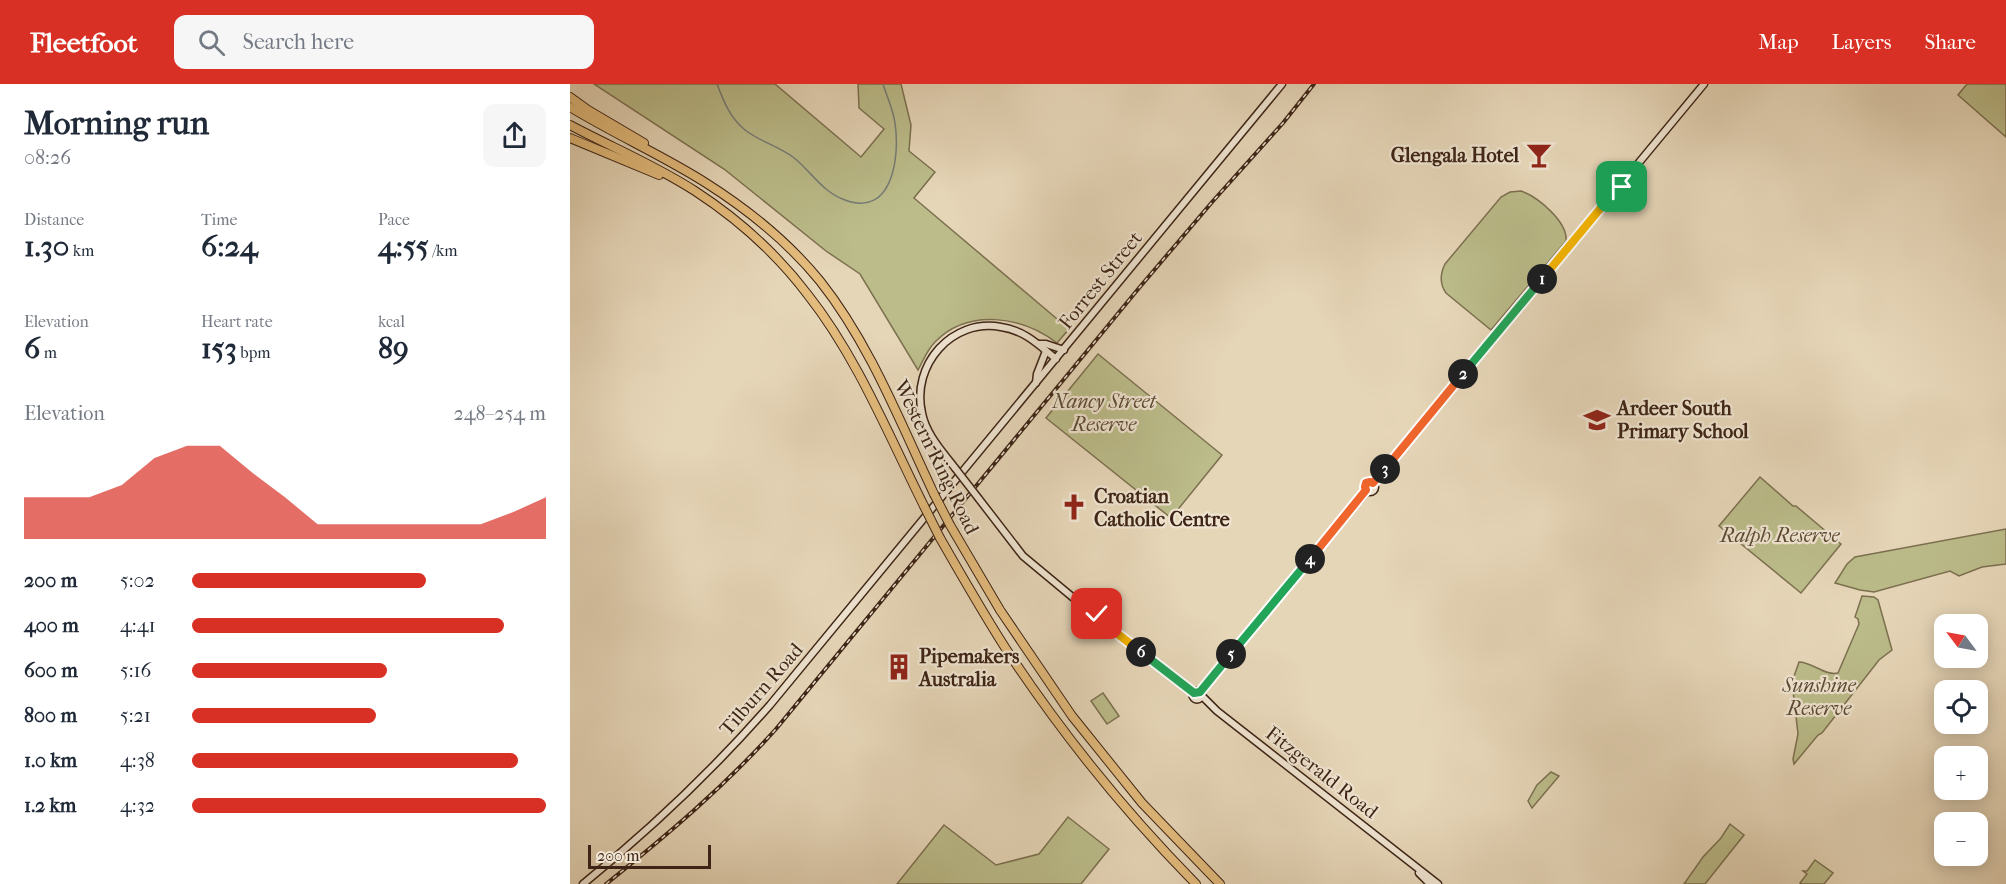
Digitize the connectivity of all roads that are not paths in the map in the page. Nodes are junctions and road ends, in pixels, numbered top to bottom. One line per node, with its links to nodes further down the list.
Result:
1 (1282, 84): 10 (street, Forrest Street)
2 (1704, 84): 15 (street)
3 (570, 97): 7 (highway)
4 (570, 107): 7 (highway, Western Ring Road)
5 (570, 125): 8 (highway, Western Ring Road)
6 (570, 138): 8 (highway)
7 (673, 162): 17 (highway, Western Ring Road, bridge)
8 (694, 190): 19 (highway, Western Ring Road, bridge)
9 (1038, 344): 10 (street); 11 (street); 15 (street, Fitzgerald Road, bridge)
10 (1064, 350): 12 (street, Forrest Street)
11 (1046, 351): 12 (street); 13 (street)
12 (1056, 359): 13 (street, Forrest Street)
13 (1036, 383): 14 (street, Forrest Street)
14 (943, 496): 18 (street, Tilburn Road)
15 (1198, 695): 16 (street, Fitzgerald Road)
16 (1406, 860): 22 (street, Fitzgerald Road); 23 (street, Fitzgerald Road)
17 (1209, 871): 20 (highway, Western Ring Road); 21 (highway)
18 (583, 884)
19 (1196, 884)
20 (1220, 884)
21 (1225, 884)
22 (1430, 884)
23 (1438, 884)

